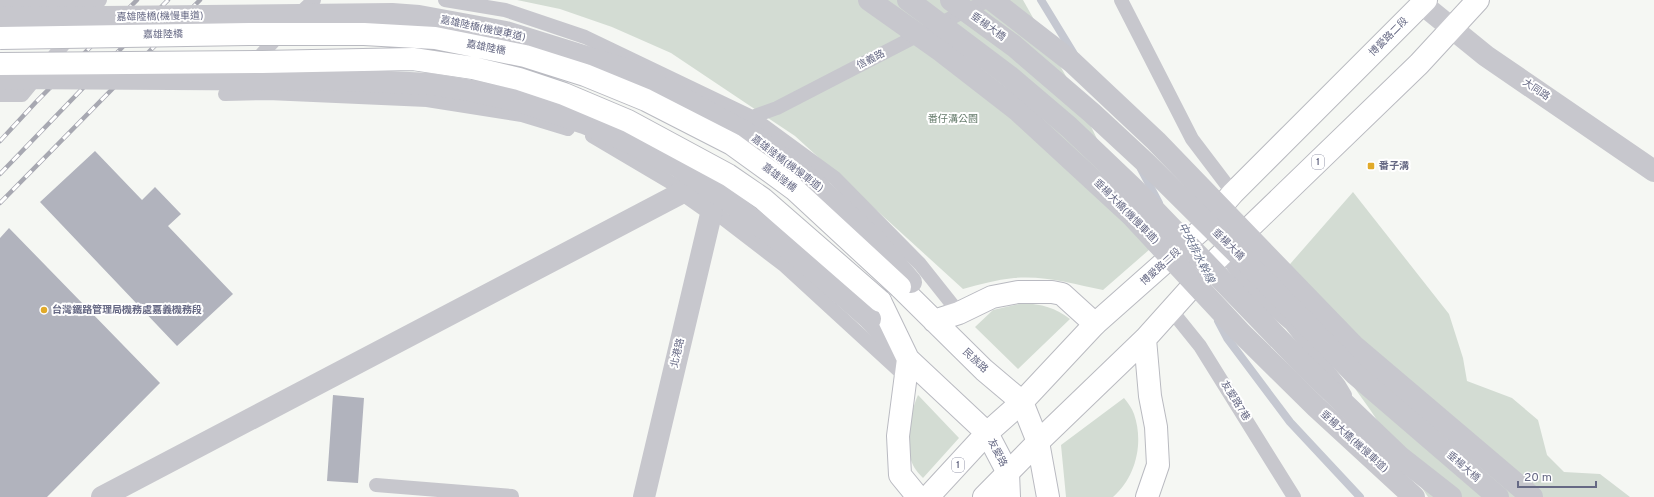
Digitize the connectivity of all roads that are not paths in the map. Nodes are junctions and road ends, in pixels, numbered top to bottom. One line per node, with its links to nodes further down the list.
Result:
1 (314, 0): 21 (lane)
2 (445, 0): 19 (lane)
3 (869, 0): 49 (street, 垂楊大橋(機慢車道), bridge)
4 (908, 0): 50 (street, bridge)
5 (989, 0): 12 (lane, 信義路)
6 (992, 0): 52 (street, bridge)
7 (1121, 0): 22 (lane)
8 (1478, 0): 14 (main road, 1)
9 (0, 1): 10 (lane)
10 (99, 1): 18 (lane)
11 (1424, 2): 14 (street, 大同路); 22 (main road, 博愛路二段 / 1)
12 (953, 8): 19 (lane, 信義路); 51 (street, 垂楊大橋, bridge)
13 (0, 18): 25 (street, 嘉雄陸橋(機慢車道), bridge)
14 (1451, 28): 20 (street, 大同路); 24 (main road, 1)
15 (0, 38): 25 (main road, 嘉雄陸橋, bridge)
16 (0, 64): 27 (main road, bridge)
17 (0, 78): 27 (street, bridge)
18 (0, 95)
19 (752, 117): 28 (lane)
20 (1654, 171)
21 (685, 191): 23 (street); 38 (street)
22 (1233, 193): 30 (main road, 博愛路二段 / 1, bridge)
23 (712, 210): 32 (lane); 40 (street, 北港路)
24 (1220, 256): 26 (main road, 1, bridge); 48 (lane)
25 (906, 284): 29 (main road, 民族路)
26 (1176, 305): 31 (main road, 1); 47 (lane, 友愛路7巷)
27 (875, 310): 32 (main road)
28 (959, 313): 29 (main road); 30 (main road)
29 (934, 321): 33 (main road, 民族路)
30 (1095, 324): 33 (main road, 博愛路二段 / 1)
31 (1145, 339): 35 (main road, 1); 46 (main road)
32 (907, 368): 34 (main road); 41 (main road)
33 (1022, 402): 34 (main road, 博愛路二段 / 1); 35 (main road, 民族路)
34 (987, 433): 36 (main road, 友愛路); 42 (main road, 博愛路二段 / 1)
35 (1038, 442): 36 (main road, 1); 45 (main road)
36 (1008, 473): 43 (main road, 1); 44 (main road, 友愛路)
37 (376, 485): 39 (lane)
38 (102, 497)
39 (512, 497)
40 (644, 497)
41 (918, 497)
42 (928, 497)
43 (984, 497)
44 (1010, 497)
45 (1048, 497)
46 (1147, 497)
47 (1294, 497)
48 (1404, 497)
49 (1414, 497)
50 (1451, 497)
51 (1498, 497)
52 (1532, 497)

